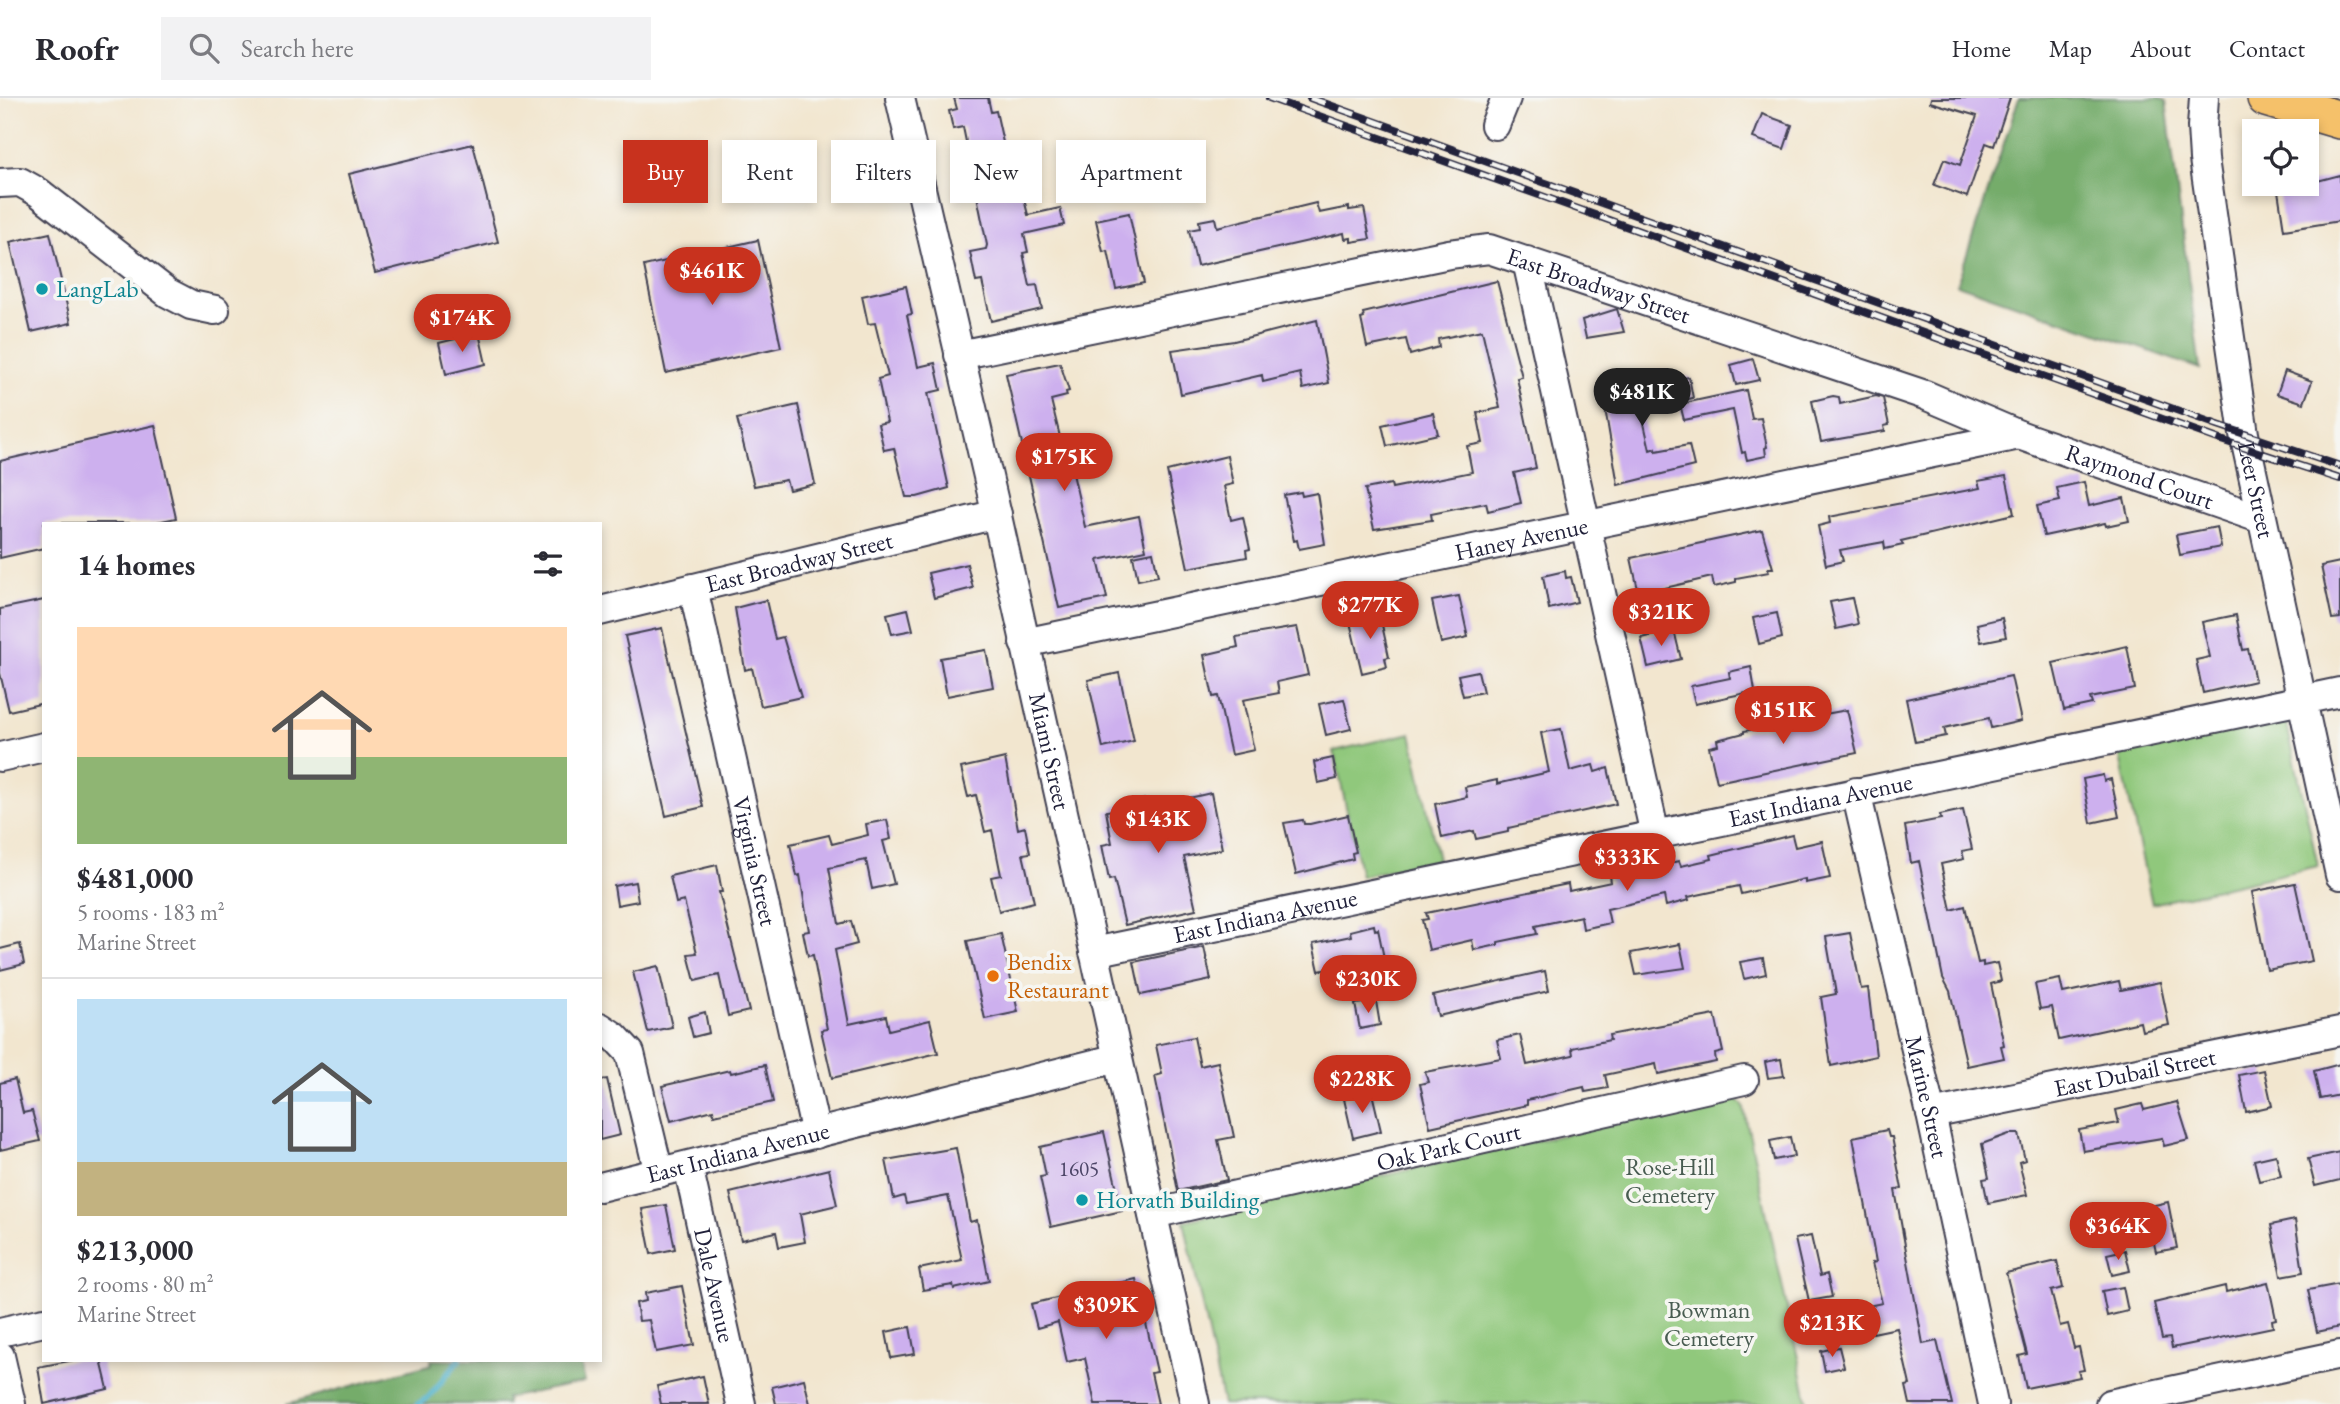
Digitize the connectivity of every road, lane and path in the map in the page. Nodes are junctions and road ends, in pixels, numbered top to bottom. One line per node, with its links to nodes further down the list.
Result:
1 (900, 98): 10 (street, Miami Street)
2 (1506, 98): 6 (street)
3 (2204, 98): 13 (street, Leer Street)
4 (2266, 98): 5 (main road)
5 (2340, 120)
6 (1495, 125)
7 (0, 183): 9 (street)
8 (1527, 261): 10 (street, East Broadway Street); 11 (street, East Broadway Street); 14 (street)
9 (215, 310)
10 (959, 355): 12 (street, Miami Street)
11 (2019, 435): 13 (street, Raymond Court); 14 (street, Haney Avenue)
12 (996, 514): 15 (street, East Broadway Street); 17 (street, Miami Street)
13 (2262, 519): 19 (street, Leer Street)
14 (1585, 526): 17 (street, Haney Avenue); 23 (street)
15 (693, 588): 16 (street, East Broadway Street); 31 (street, Virginia Street)
16 (602, 611)
17 (1024, 643): 25 (street, Miami Street)
18 (2340, 692): 19 (street, East Indiana Avenue)
19 (2300, 701): 22 (street, East Indiana Avenue); 24 (street, Leer Street)
20 (42, 747): 21 (street)
21 (0, 757)
22 (1856, 792): 23 (street, East Indiana Avenue); 30 (street, Marine Street)
23 (1655, 835): 25 (street, East Indiana Avenue)
24 (2340, 875)
25 (1094, 952): 28 (street, Miami Street)
26 (602, 1028): 33 (street)
27 (2340, 1031): 30 (street, East Dubail Street)
28 (1118, 1058): 31 (street, East Indiana Avenue); 35 (street, Miami Street)
29 (1744, 1080): 35 (street, Oak Park Court)
30 (1931, 1114): 43 (street, Marine Street)
31 (816, 1134): 32 (street, East Indiana Avenue)
32 (688, 1166): 33 (street, East Indiana Avenue); 41 (street, Dale Avenue)
33 (659, 1173): 34 (street, East Indiana Avenue)
34 (602, 1187)
35 (1153, 1214): 42 (street, Miami Street)
36 (42, 1322): 37 (street)
37 (0, 1332)
38 (2340, 1355): 44 (street)
39 (0, 1356): 40 (street)
40 (11, 1404)
41 (741, 1404)
42 (1195, 1404)
43 (1993, 1404)
44 (2110, 1404)

